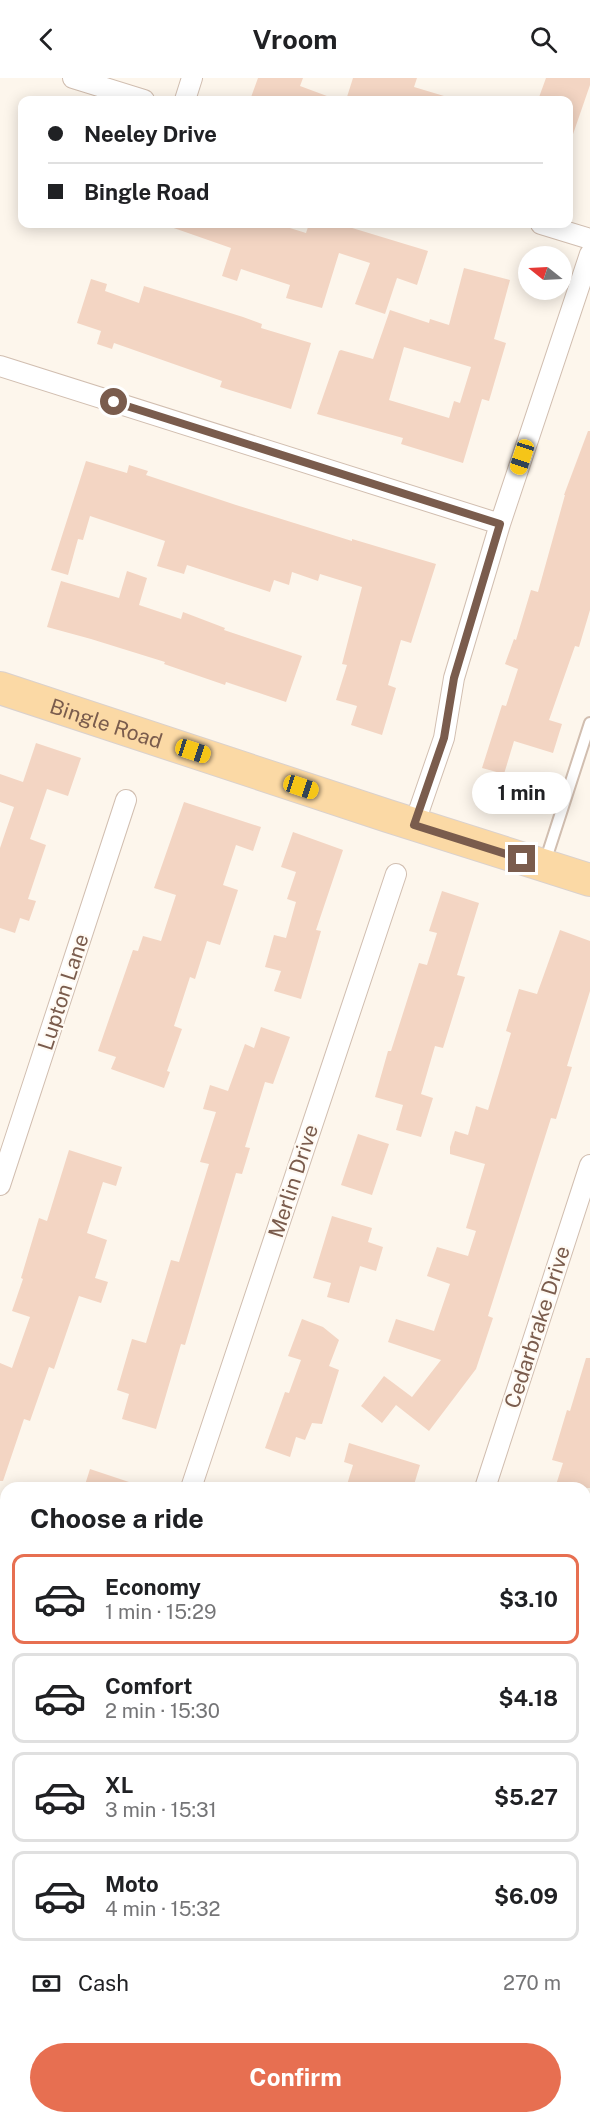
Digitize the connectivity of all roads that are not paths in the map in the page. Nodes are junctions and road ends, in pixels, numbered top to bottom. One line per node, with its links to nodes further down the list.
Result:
1 (73, 78): 3 (street)
2 (192, 78): 4 (street)
3 (131, 96)
4 (186, 96)
5 (554, 228): 6 (street)
6 (590, 239)
7 (590, 254): 9 (street)
8 (0, 366): 9 (street)
9 (500, 524): 13 (street)
10 (0, 688): 13 (main road, Bingle Road)
11 (590, 723): 14 (lane)
12 (126, 800): 18 (street, Lupton Lane)
13 (414, 825): 14 (main road, Bingle Road)
14 (544, 866): 16 (main road, Bingle Road)
15 (396, 874): 19 (street, Merlin Drive)
16 (590, 880)
17 (590, 1165): 20 (street, Cedarbrake Drive)
18 (0, 1185)
19 (193, 1482)
20 (487, 1482)

